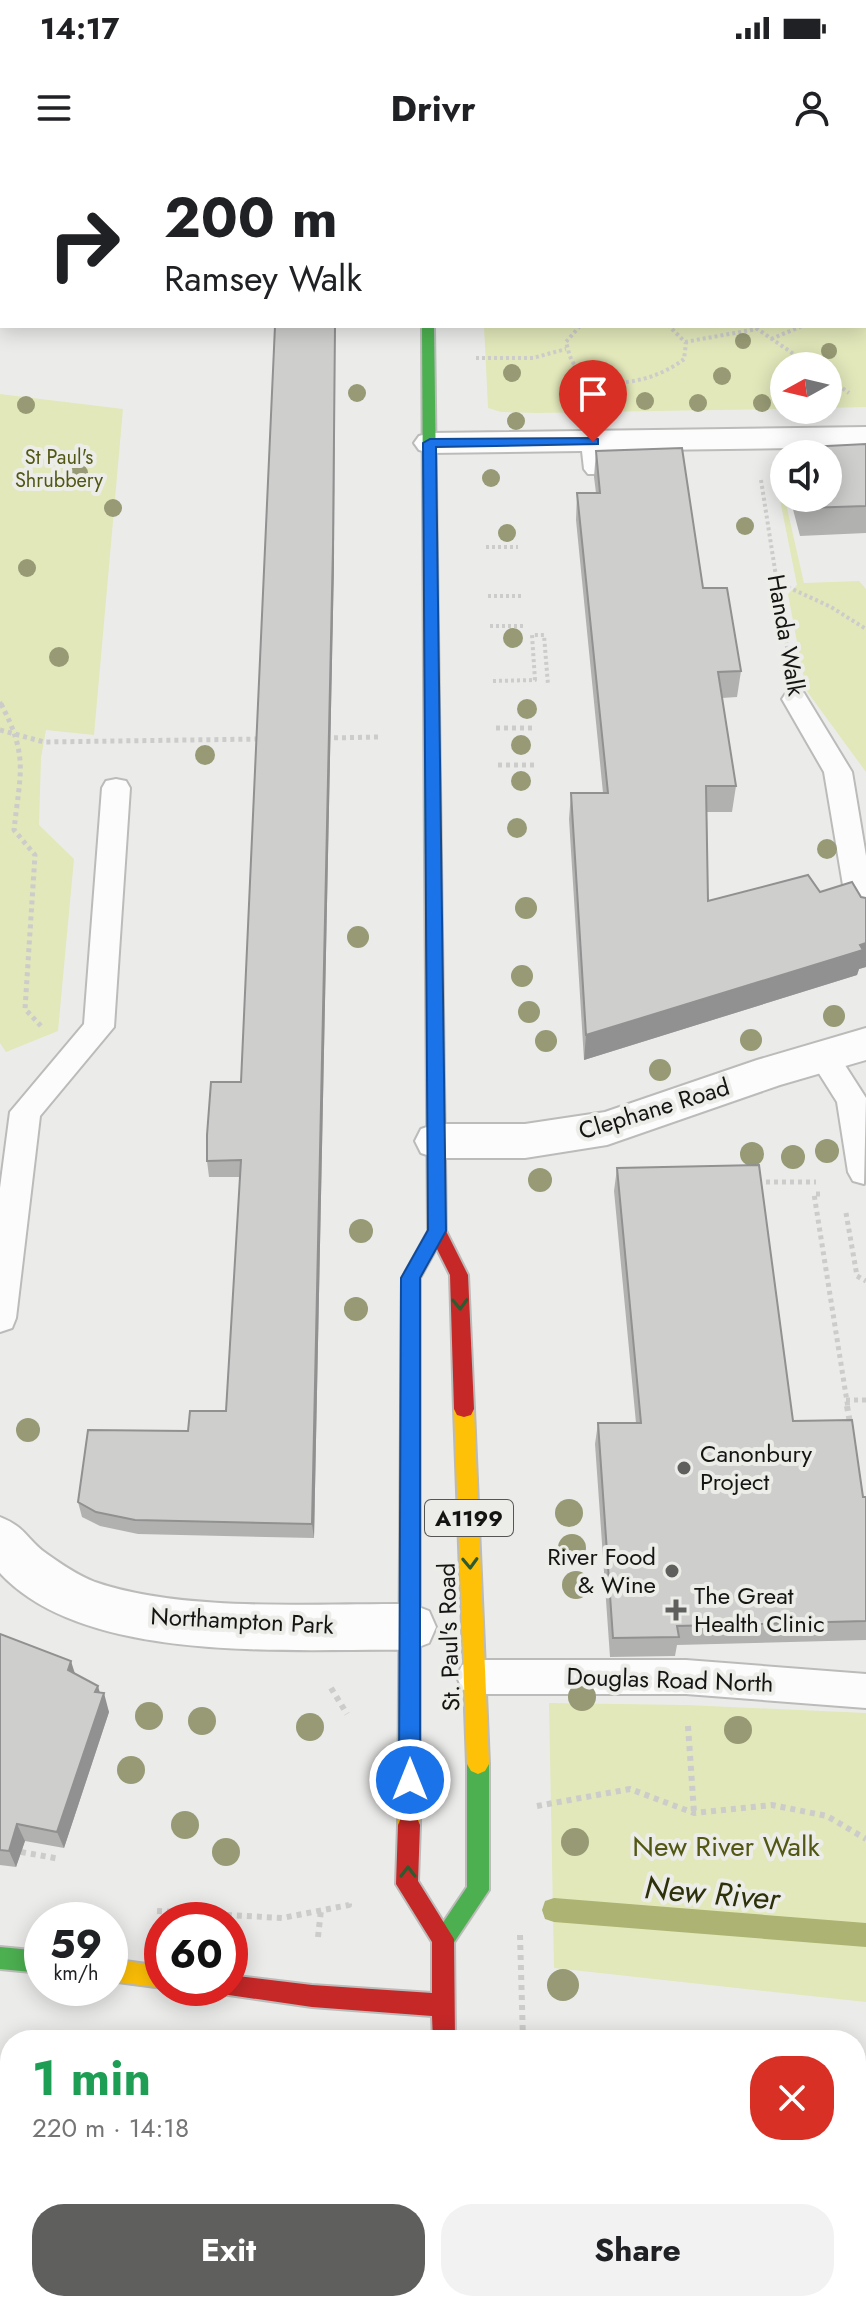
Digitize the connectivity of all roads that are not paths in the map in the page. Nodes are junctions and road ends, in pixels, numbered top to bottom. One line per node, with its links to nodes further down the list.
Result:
1 (428, 328): 3 (main road, St. Paul's Road / A1199)
2 (866, 437): 3 (street)
3 (430, 443): 10 (main road, St. Paul's Road / A1199)
4 (795, 699): 6 (lane, Handa Walk)
5 (116, 788): 13 (lane)
6 (857, 825): 7 (lane, Handa Walk)
7 (866, 913)
8 (866, 1044): 9 (street, Clephane Road)
9 (823, 1056): 10 (street, Clephane Road); 11 (lane)
10 (436, 1141): 12 (main road, St. Paul's Road / A1199)
11 (864, 1172)
12 (437, 1231): 15 (main road, St. Paul's Road / A1199); 16 (main road, St. Paul's Road / A1199, one-way to 16)
13 (0, 1318)
14 (0, 1539): 15 (street, Northampton Park)
15 (411, 1627): 18 (main road, St. Paul's Road / A1199, one-way to 15)
16 (475, 1677): 17 (lane, Douglas Road North); 18 (main road, St. Paul's Road / A1199)
17 (866, 1691)
18 (443, 1939): 22 (main road)
19 (0, 1958): 20 (main road)
20 (24, 1960)
21 (248, 1988): 22 (main road)
22 (444, 2005): 23 (main road)
23 (444, 2030)

